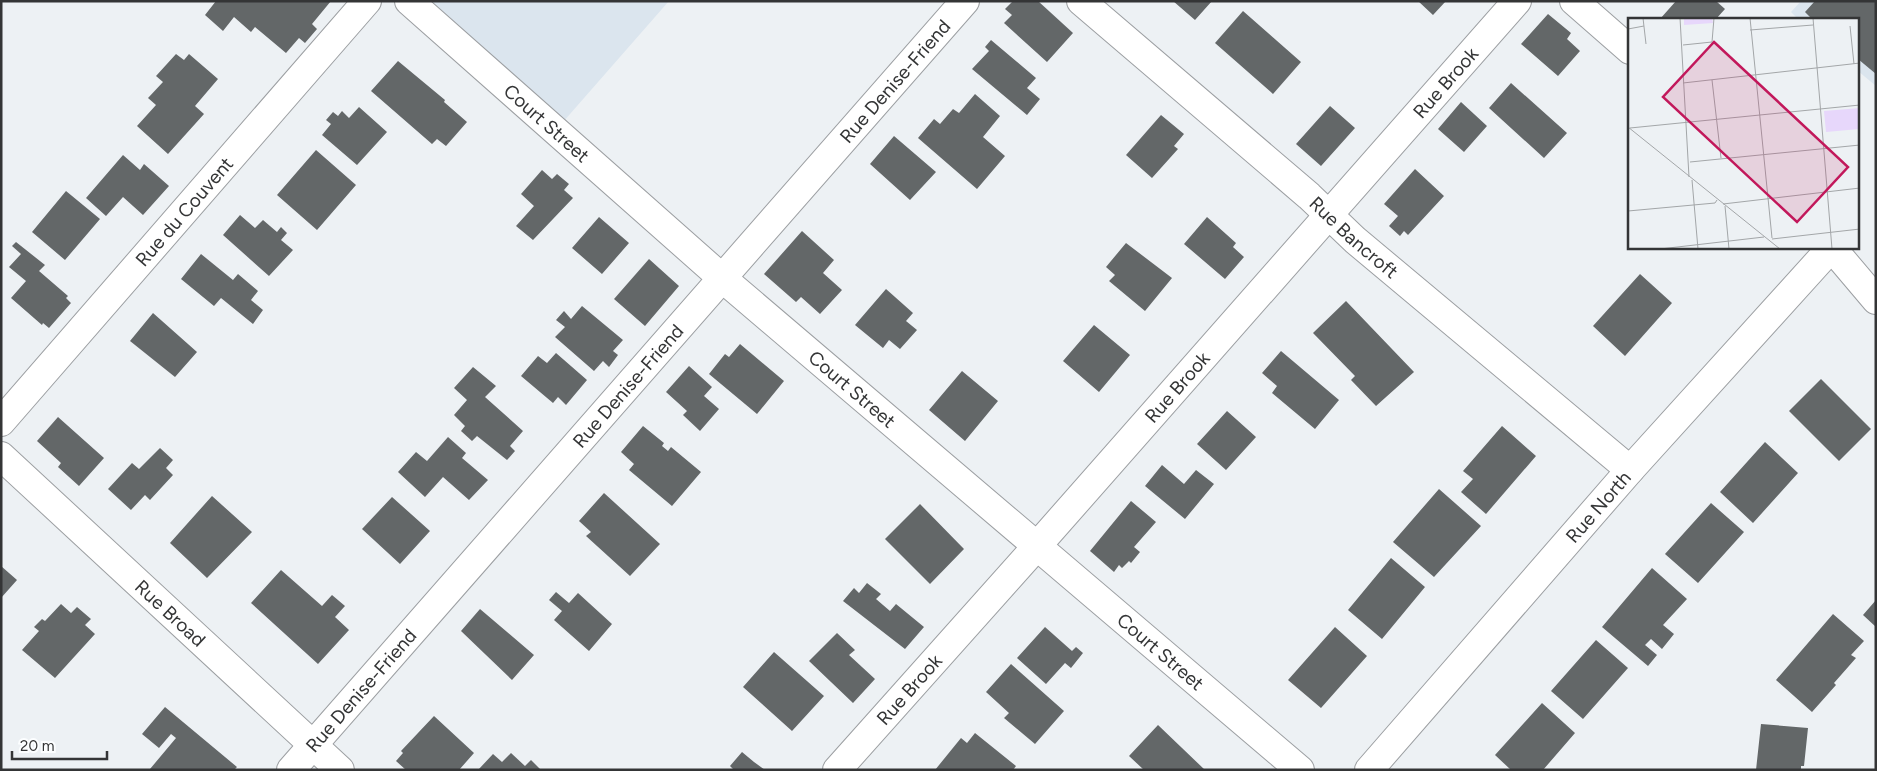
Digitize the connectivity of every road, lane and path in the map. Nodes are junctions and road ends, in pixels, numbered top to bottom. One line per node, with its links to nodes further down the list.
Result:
1 (367, 1): 13 (street, Rue du Couvent)
2 (409, 1): 11 (street, Court Street)
3 (965, 1): 11 (street, Rue Denise-Friend)
4 (1081, 1): 8 (street, Rue Bancroft)
5 (1517, 1): 8 (street, Rue Brook)
6 (1574, 1): 7 (street)
7 (1628, 48)
8 (1328, 216): 15 (street, Rue Bancroft); 16 (street, Rue Brook)
9 (1830, 249): 15 (street, Rue North)
10 (1832, 249): 12 (street)
11 (722, 278): 16 (street, Court Street); 17 (street, Rue Denise-Friend)
12 (1876, 300)
13 (1, 422)
14 (1, 456): 17 (street, Rue Broad)
15 (1630, 470): 22 (street, Rue North)
16 (1038, 546): 20 (street, Rue Brook); 21 (street, Court Street)
17 (313, 745): 18 (street, Rue Denise-Friend); 19 (street, Rue Broad)
18 (291, 770)
19 (340, 770)
20 (837, 770)
21 (1300, 770)
22 (1369, 770)

